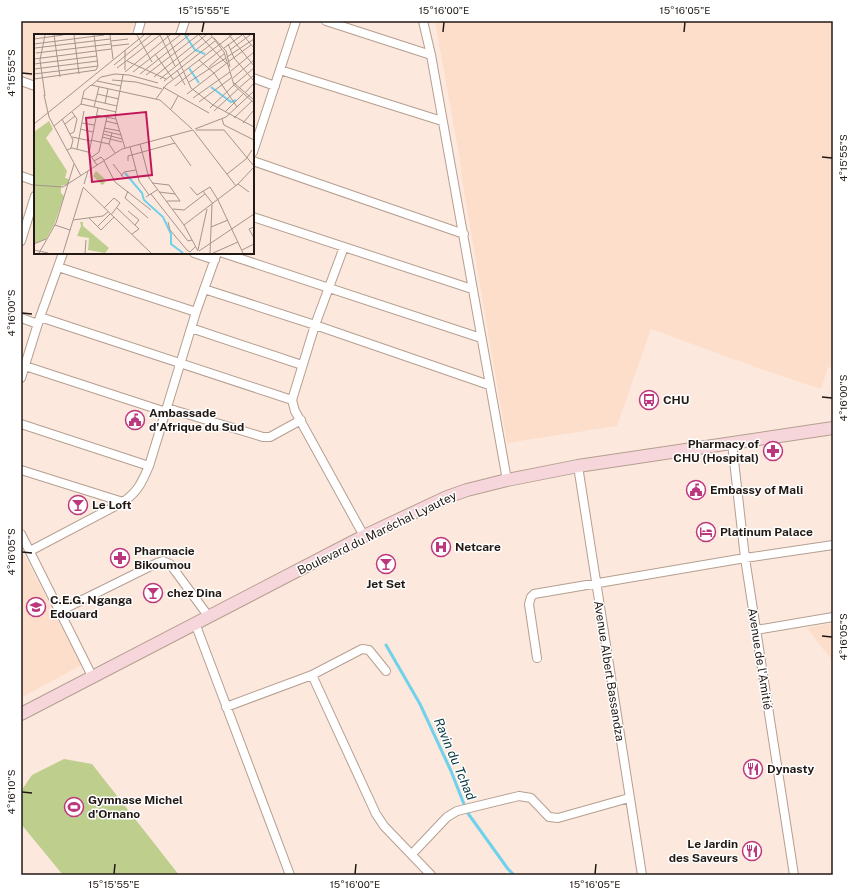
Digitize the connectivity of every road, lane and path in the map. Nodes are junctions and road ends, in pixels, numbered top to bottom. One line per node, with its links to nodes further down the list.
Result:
1 (141, 21): 6 (street)
2 (185, 21): 7 (street)
3 (296, 21): 9 (street)
4 (326, 21): 8 (street)
5 (423, 21): 8 (street)
6 (137, 34)
7 (180, 34)
8 (431, 55): 14 (street)
9 (280, 70): 13 (street); 14 (street)
10 (254, 78): 13 (street)
11 (21, 81): 12 (street)
12 (34, 86)
13 (275, 86): 15 (street)
14 (442, 121): 22 (street)
15 (254, 149)
16 (254, 161): 22 (street)
17 (21, 176): 18 (street)
18 (34, 181)
19 (34, 199): 21 (street)
20 (254, 217): 24 (street)
21 (23, 231): 23 (street)
22 (464, 234): 32 (street)
23 (21, 241)
24 (344, 247): 30 (street); 32 (street)
25 (63, 254): 29 (street)
26 (201, 254): 28 (street)
27 (226, 254): 30 (street)
28 (216, 256): 31 (street)
29 (58, 268): 33 (street); 35 (street)
30 (328, 288): 36 (street); 38 (street)
31 (204, 289): 33 (street); 36 (street)
32 (472, 289): 38 (street)
33 (196, 312): 37 (street)
34 (21, 318): 35 (street)
35 (39, 320): 39 (street); 41 (street)
36 (315, 324): 40 (street); 43 (street)
37 (192, 328): 39 (street); 40 (street)
38 (481, 338): 43 (street)
39 (181, 364): 44 (street); 45 (street)
40 (302, 365): 44 (street)
41 (25, 366): 42 (street); 45 (street)
42 (21, 378)
43 (489, 385): 53 (street)
44 (292, 400): 46 (street)
45 (166, 410): 46 (street); 50 (street)
46 (301, 420): 56 (street)
47 (21, 424): 50 (street)
48 (833, 428): 49 (main road, Boulevard du Maréchal Lyautey)
49 (732, 443): 51 (main road, Boulevard du Maréchal Lyautey); 59 (street, Avenue de l'Amitié)
50 (149, 466): 54 (street)
51 (578, 466): 53 (main road, Boulevard du Maréchal Lyautey); 60 (street, Avenue Albert Bassandza)
52 (21, 470): 54 (street)
53 (507, 480): 56 (main road, Boulevard du Maréchal Lyautey)
54 (123, 502): 58 (street)
55 (21, 534): 58 (street)
56 (364, 536): 62 (main road, Boulevard du Maréchal Lyautey)
57 (833, 545): 59 (street)
58 (30, 551): 61 (street)
59 (745, 558): 60 (street); 65 (street, Avenue de l'Amitié)
60 (596, 584): 66 (street); 72 (street, Avenue Albert Bassandza)
61 (60, 611): 62 (street); 69 (street)
62 (209, 617): 64 (main road, Boulevard du Maréchal Lyautey)
63 (833, 617): 65 (street)
64 (195, 624): 69 (main road, Boulevard du Maréchal Lyautey); 70 (street)
65 (756, 630): 77 (street, Avenue de l'Amitié)
66 (537, 658)
67 (386, 671): 68 (street)
68 (312, 675): 70 (street); 73 (street)
69 (92, 676): 71 (main road, Boulevard du Maréchal Lyautey)
70 (226, 707): 74 (street)
71 (21, 714)
72 (630, 798): 73 (street); 76 (street, Avenue Albert Bassandza)
73 (412, 854): 75 (street)
74 (290, 875)
75 (432, 875)
76 (642, 875)
77 (794, 875)

